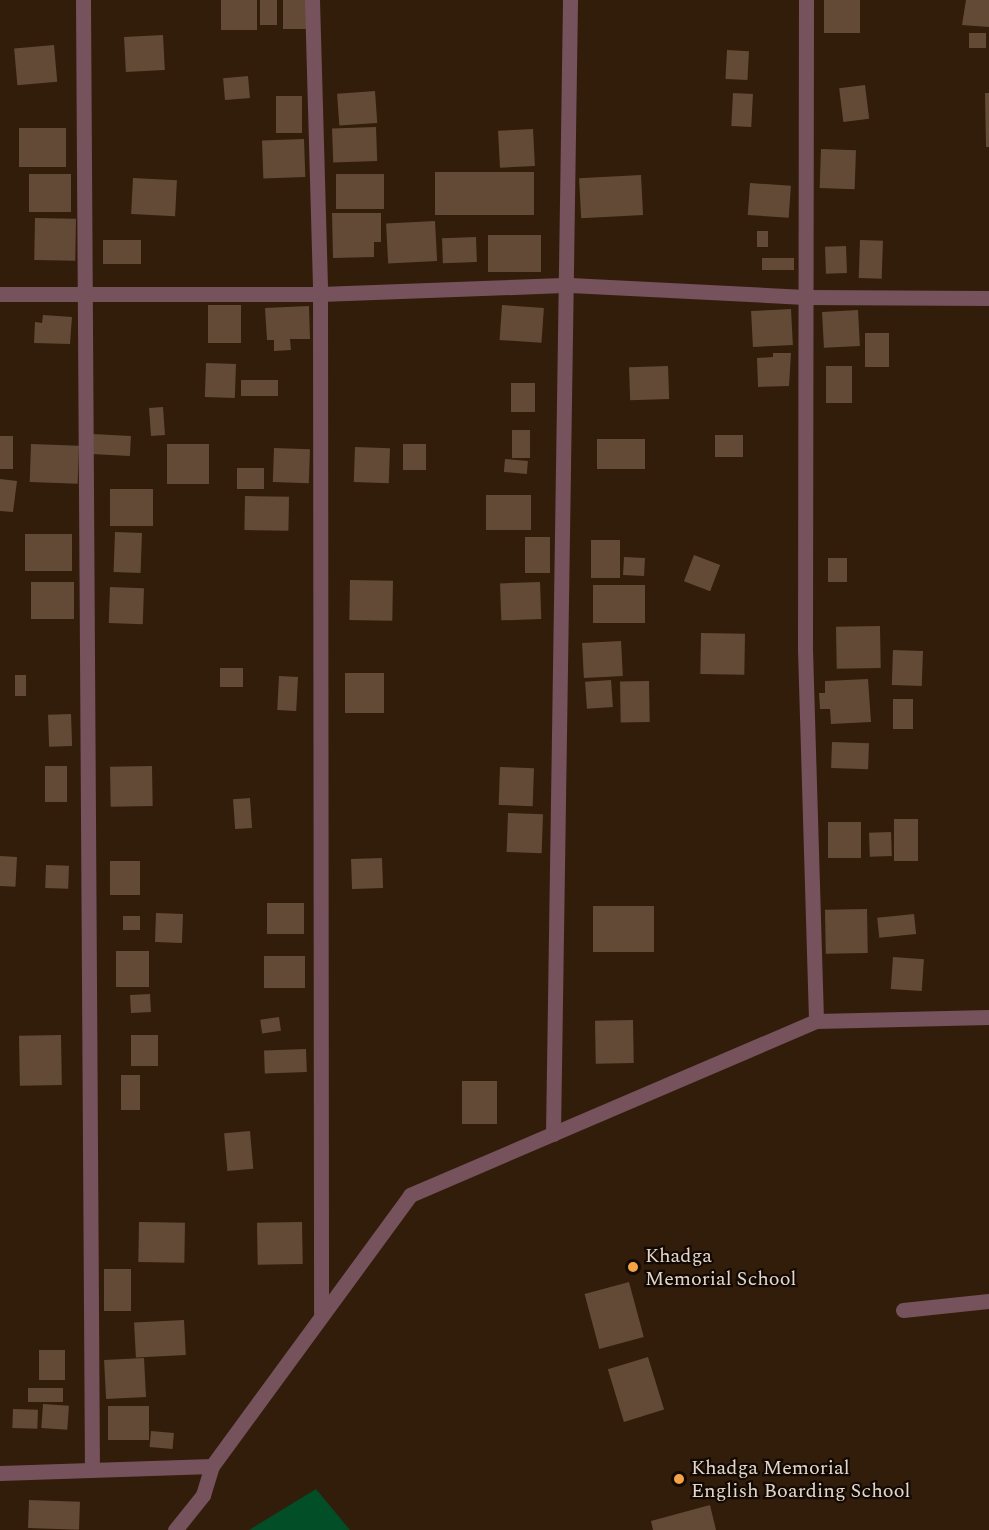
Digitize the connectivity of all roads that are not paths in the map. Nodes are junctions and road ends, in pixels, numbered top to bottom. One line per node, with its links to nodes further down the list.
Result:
1 (83, 0): 6 (street)
2 (312, 0): 8 (street)
3 (570, 0): 5 (street)
4 (806, 0): 9 (street)
5 (570, 285): 8 (street); 9 (street); 13 (street)
6 (87, 293): 7 (street); 8 (street); 18 (street)
7 (0, 294)
8 (320, 294): 16 (street)
9 (805, 297): 10 (street); 12 (street)
10 (989, 298)
11 (989, 1017): 12 (street)
12 (816, 1021): 13 (street)
13 (553, 1134): 16 (street)
14 (989, 1301): 15 (street)
15 (903, 1310)
16 (321, 1313): 17 (street)
17 (212, 1467): 18 (street); 20 (street)
18 (92, 1468): 19 (street)
19 (0, 1473)
20 (176, 1530)

